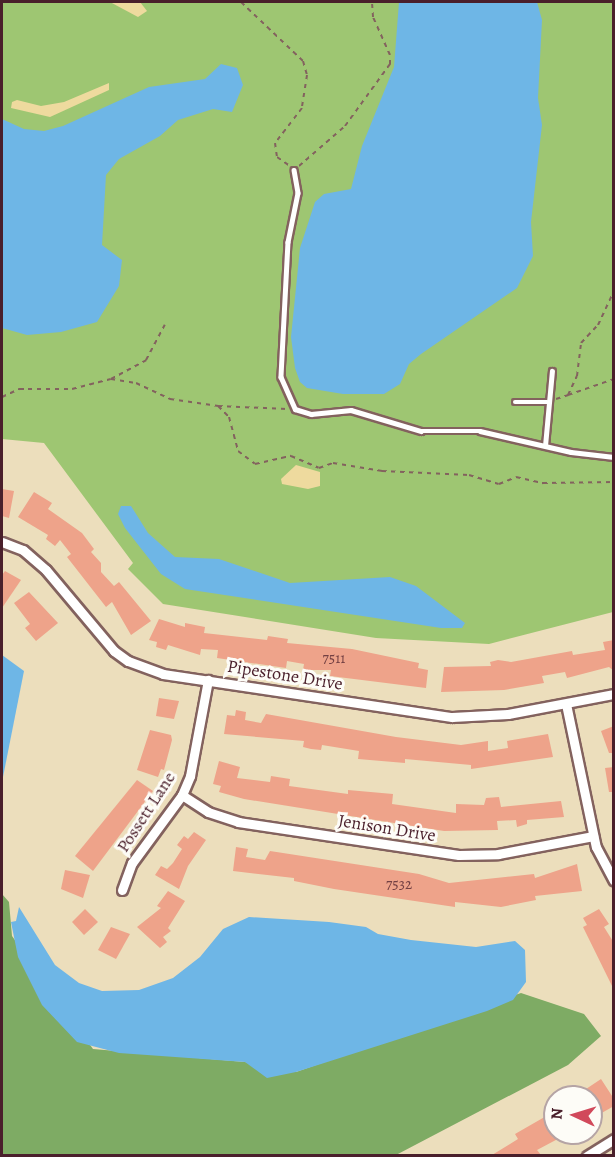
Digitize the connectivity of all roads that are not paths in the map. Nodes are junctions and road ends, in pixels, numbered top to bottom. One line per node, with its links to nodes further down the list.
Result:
1 (294, 170): 5 (lane)
2 (552, 371): 4 (lane)
3 (515, 402): 4 (lane)
4 (547, 402): 5 (lane)
5 (545, 446): 6 (lane)
6 (614, 456)
7 (2, 542): 8 (street, Pipestone Drive)
8 (208, 680): 10 (street, Pipestone Drive); 11 (street, Possett Lane)
9 (614, 694): 10 (street, Pipestone Drive)
10 (566, 704): 12 (street)
11 (182, 795): 12 (street, Jenison Drive); 14 (street, Possett Lane)
12 (593, 836): 13 (street)
13 (614, 881)
14 (122, 891)
15 (614, 1139): 16 (street)
16 (587, 1155)

